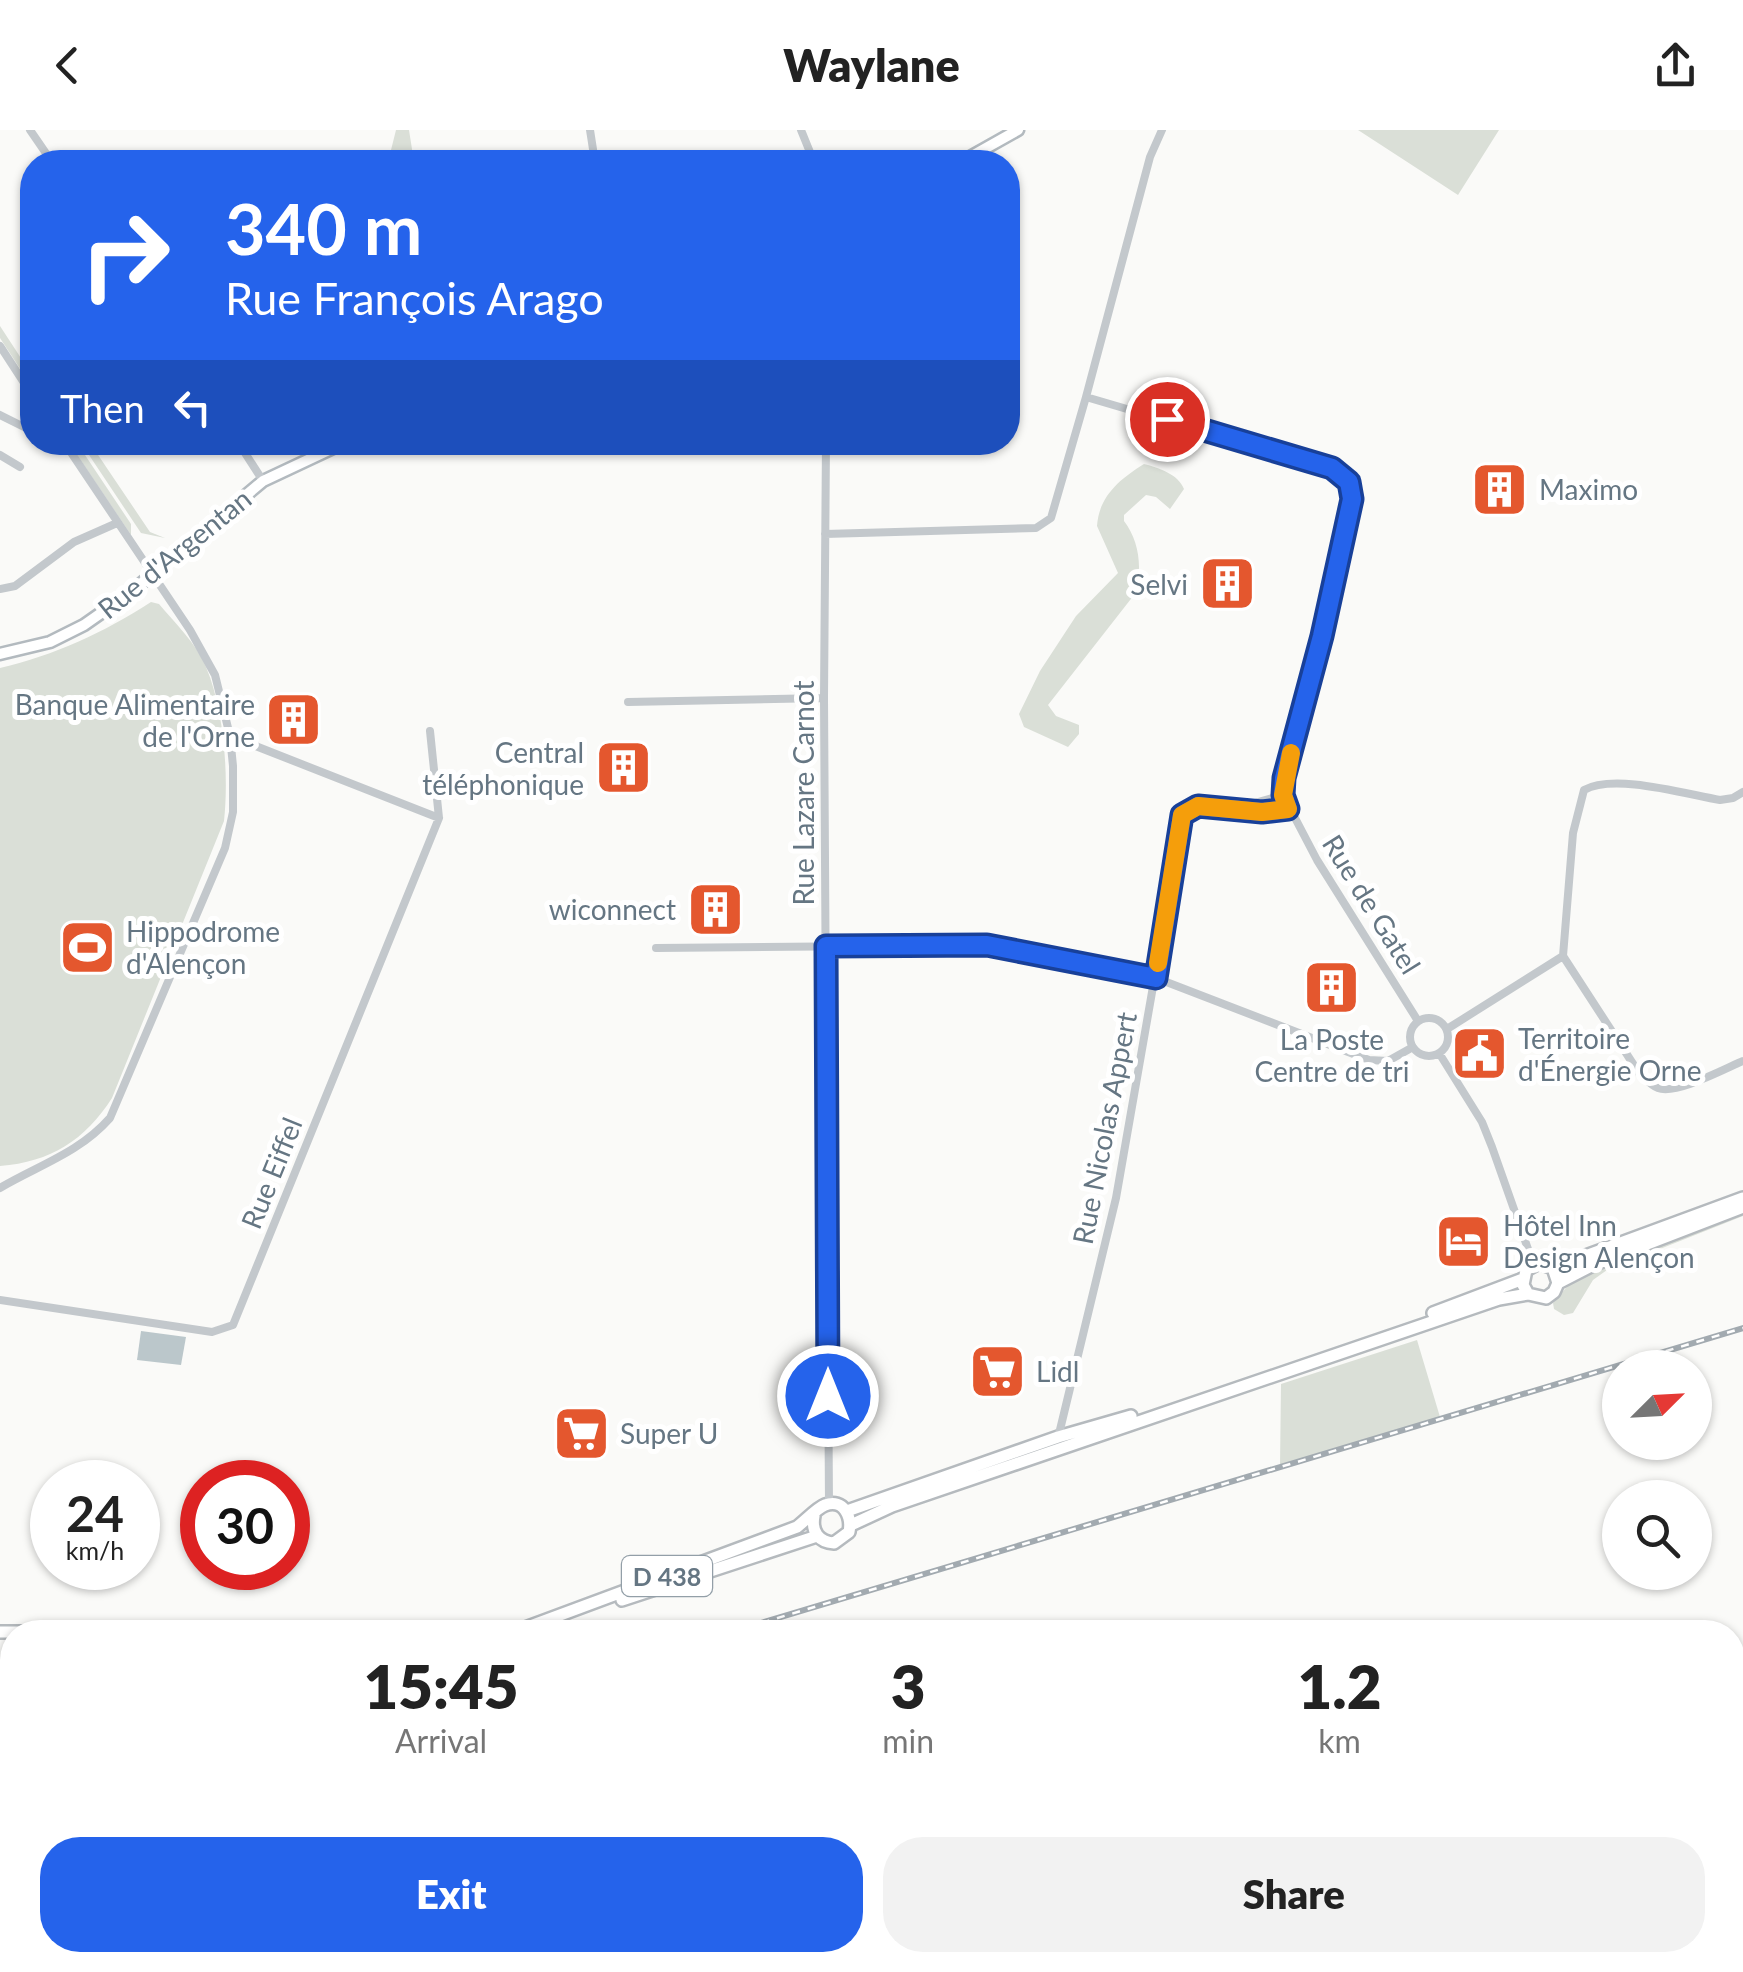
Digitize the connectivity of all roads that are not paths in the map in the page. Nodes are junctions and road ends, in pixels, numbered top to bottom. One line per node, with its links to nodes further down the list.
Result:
1 (1018, 130): 3 (main road)
2 (1162, 130): 6 (street)
3 (982, 150)
4 (0, 346): 5 (street)
5 (20, 377)
6 (1086, 396): 15 (street); 24 (street)
7 (73, 455): 14 (street)
8 (246, 455): 13 (street)
9 (319, 455): 13 (main road, Rue d'Argentan)
10 (826, 455): 15 (street, Rue Lazare Carnot)
11 (0, 456): 12 (street)
12 (20, 467)
13 (263, 482): 16 (main road, Rue d'Argentan)
14 (117, 523): 16 (street); 17 (street)
15 (825, 534): 19 (street, Rue Lazare Carnot)
16 (152, 575): 18 (main road, Rue d'Argentan); 22 (street)
17 (0, 589)
18 (0, 654)
19 (824, 698): 20 (street); 28 (street, Rue Lazare Carnot)
20 (628, 702)
21 (430, 730): 27 (street)
22 (230, 736): 27 (street); 37 (street)
23 (1743, 792): 30 (street)
24 (1283, 795): 25 (street, Rue Nicolas Appert); 26 (street)
25 (1240, 807): 26 (street, Rue Nicolas Appert); 31 (street, Rue Nicolas Appert)
26 (1288, 809): 32 (street, Rue de Gatel)
27 (439, 818): 45 (street, Rue Eiffel)
28 (826, 946): 29 (street); 31 (street); 48 (street, Rue Lazare Carnot)
29 (656, 948)
30 (1563, 956): 33 (street); 36 (street)
31 (1156, 978): 34 (street); 47 (street, Rue Nicolas Appert)
32 (1418, 1021): 33 (street); 34 (street)
33 (1446, 1029): 35 (street)
34 (1413, 1048): 35 (street)
35 (1439, 1053): 40 (street)
36 (1743, 1061)
37 (0, 1188)
38 (1743, 1198): 41 (main road)
39 (1743, 1207): 43 (main road)
40 (1528, 1249): 41 (street); 42 (street)
41 (1548, 1266): 42 (main road); 43 (main road)
42 (1524, 1275): 44 (main road); 46 (main road)
43 (1558, 1283): 44 (main road)
44 (1528, 1294): 46 (main road)
45 (0, 1300)
46 (1142, 1416): 47 (main road)
47 (1059, 1442): 49 (main road); 51 (main road)
48 (829, 1504): 49 (main road); 50 (main road)
49 (847, 1511): 51 (main road)
50 (814, 1516): 52 (main road); 53 (main road, D 438)
51 (851, 1525): 52 (main road)
52 (817, 1536): 54 (main road, D 438)
53 (547, 1620)
54 (552, 1620)

